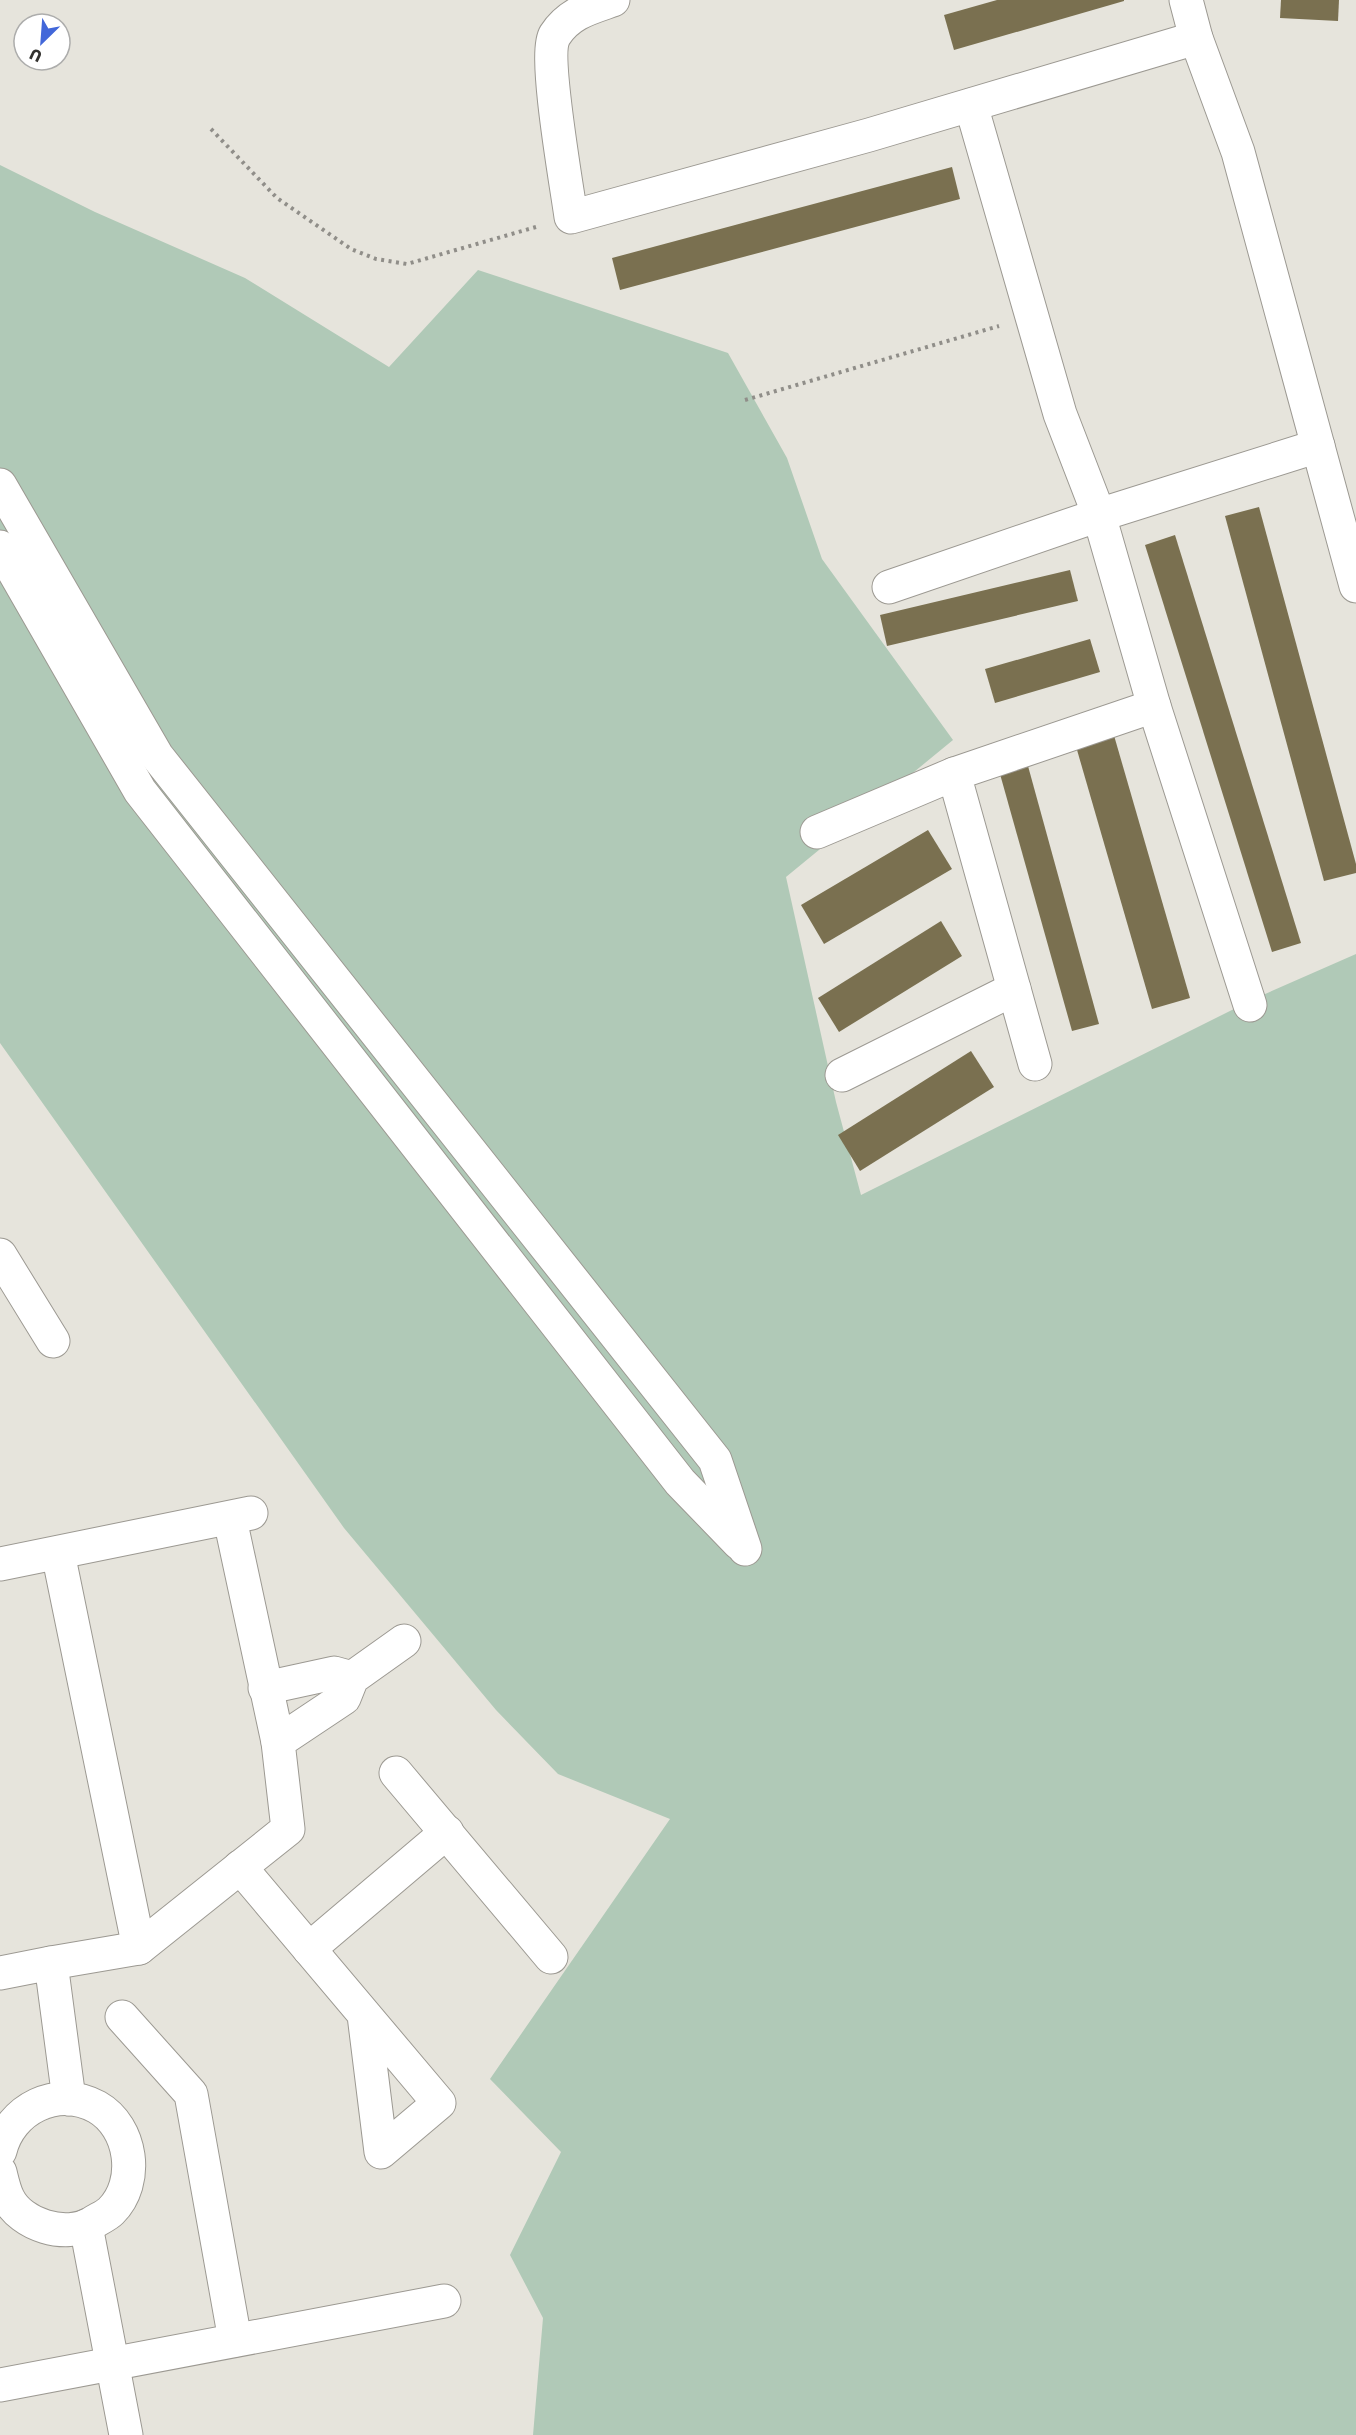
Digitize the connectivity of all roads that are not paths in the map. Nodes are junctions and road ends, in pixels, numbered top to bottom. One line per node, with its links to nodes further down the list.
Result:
1 (613, 0): 4 (street)
2 (1185, 0): 3 (street)
3 (1196, 38): 4 (street); 5 (street)
4 (970, 105): 7 (street)
5 (1318, 446): 7 (street); 9 (street)
6 (0, 485): 8 (street)
7 (1099, 515): 10 (street); 11 (street)
8 (0, 547)
9 (1356, 586)
10 (890, 587)
11 (1154, 706): 12 (street); 15 (street)
12 (954, 774): 13 (street); 14 (street)
13 (817, 832)
14 (1014, 990): 16 (street); 17 (street)
15 (1250, 1005)
16 (1035, 1064)
17 (842, 1075)
18 (0, 1255): 19 (street)
19 (53, 1341)
20 (58, 1553): 21 (street); 24 (street); 29 (street)
21 (0, 1564)
22 (404, 1641): 23 (street)
23 (352, 1678): 24 (street); 25 (street)
24 (265, 1688): 25 (street)
25 (278, 1742): 28 (street)
26 (396, 1773): 27 (street)
27 (447, 1832): 30 (street); 31 (street)
28 (240, 1867): 29 (street); 30 (street)
29 (139, 1948): 32 (street)
30 (309, 1949): 34 (street)
31 (550, 1957)
32 (51, 1963): 33 (street); 36 (street)
33 (0, 1973)
34 (364, 2015)
35 (122, 2017): 41 (street)
36 (69, 2099): 37 (street); 39 (street)
37 (0, 2151)
38 (3, 2191): 39 (street)
39 (87, 2226): 42 (street)
40 (444, 2301): 41 (street)
41 (235, 2340): 42 (street)
42 (112, 2362): 43 (street); 44 (street)
43 (0, 2385)
44 (126, 2435)

